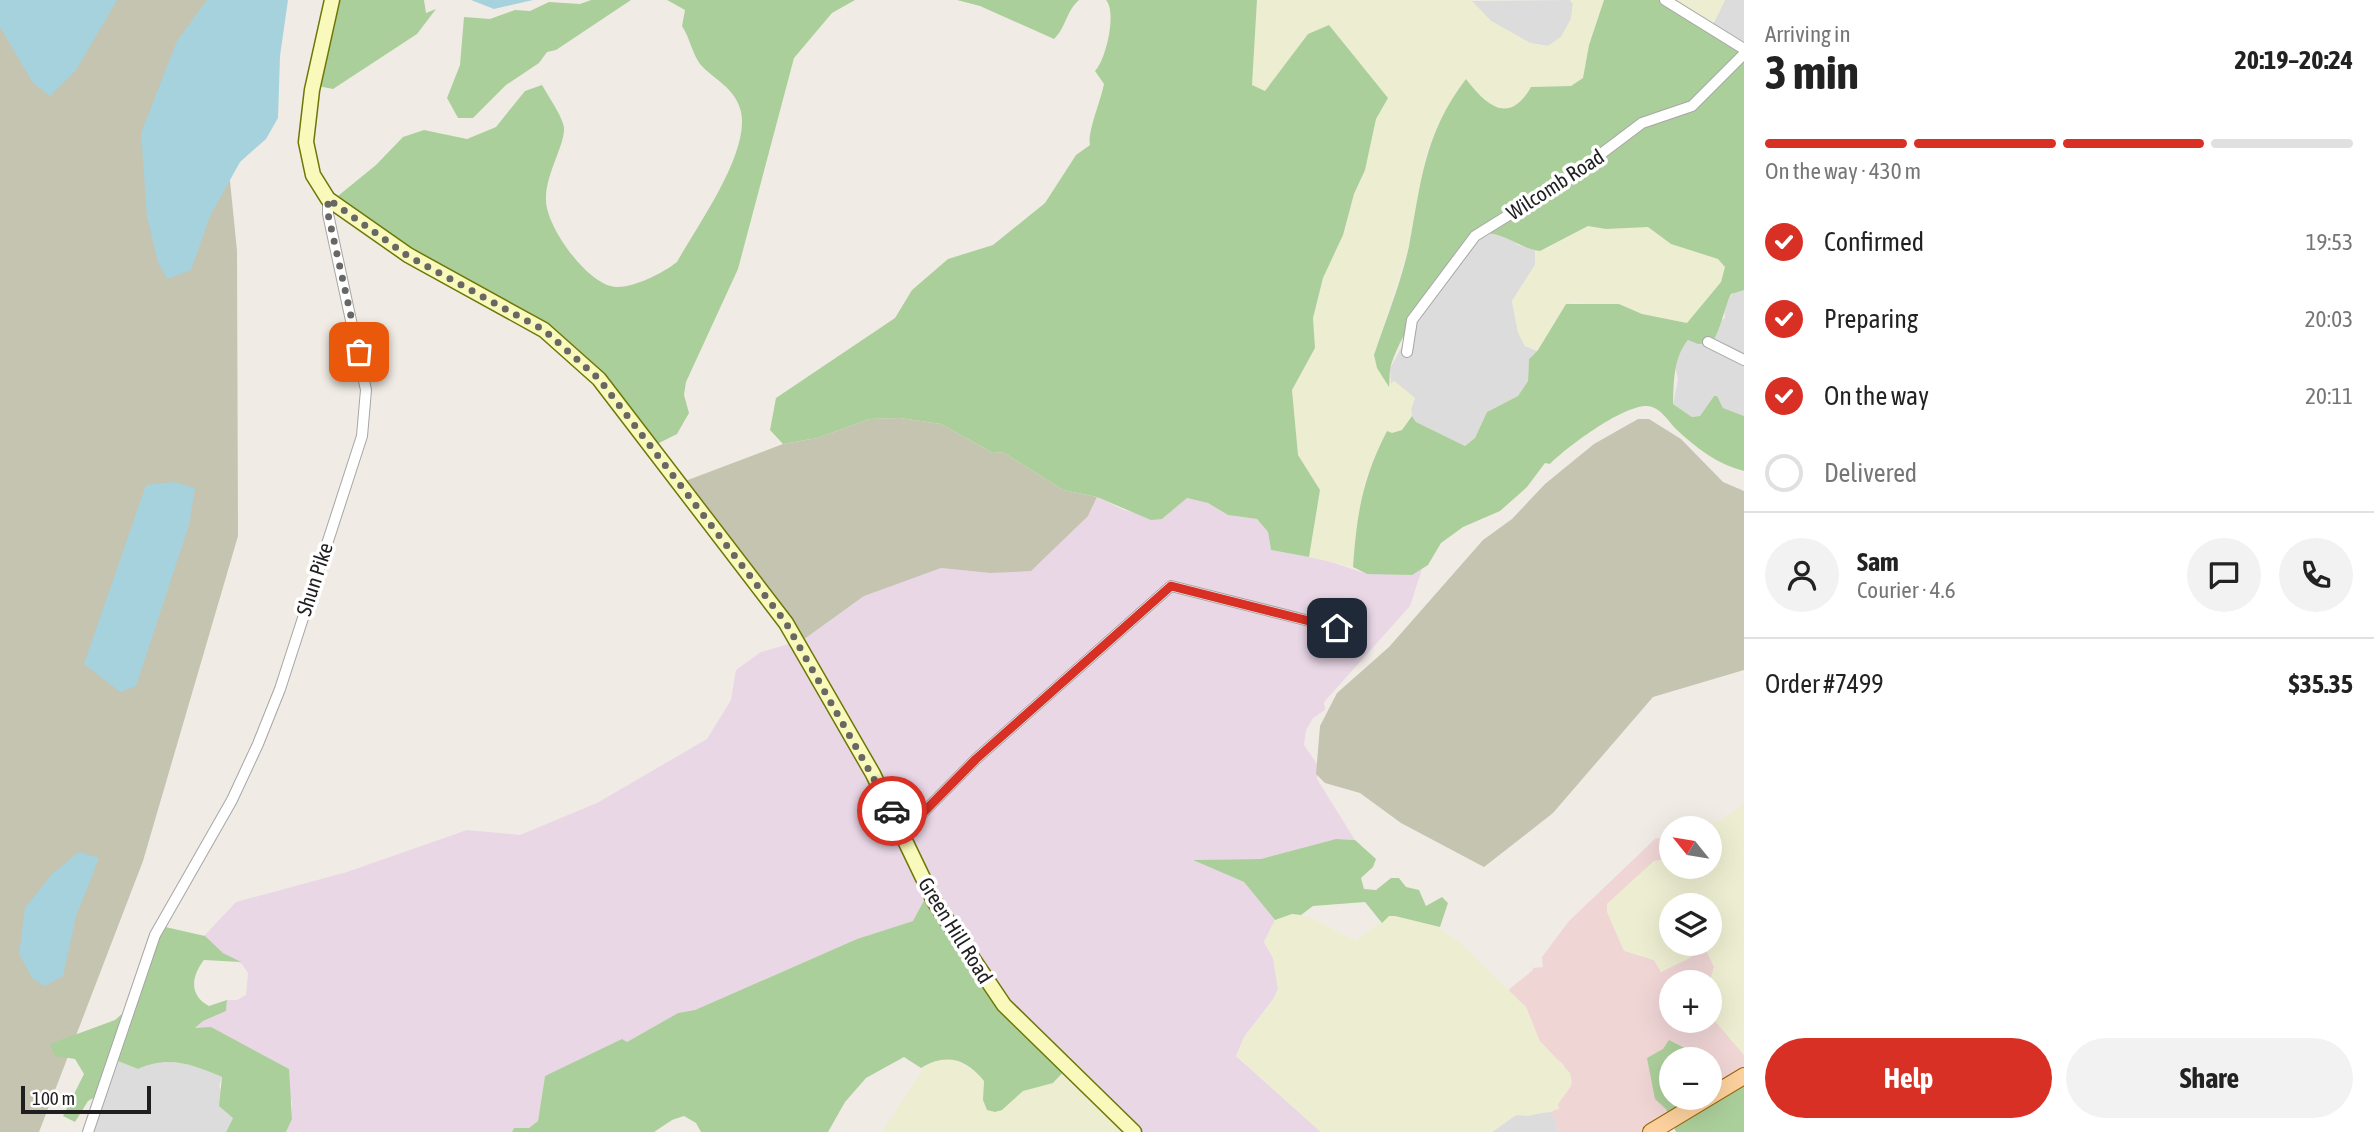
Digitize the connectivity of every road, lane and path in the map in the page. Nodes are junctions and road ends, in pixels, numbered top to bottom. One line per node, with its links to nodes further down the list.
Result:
1 (332, 0): 5 (main road, Shun Pike)
2 (1665, 0): 3 (street)
3 (1744, 49)
4 (1744, 54): 7 (street, Wilcomb Road)
5 (328, 199): 10 (main road, Green Hill Road); 12 (street, Shun Pike)
6 (1708, 342): 8 (street)
7 (1407, 352)
8 (1744, 360)
9 (1337, 628): 10 (street)
10 (903, 833): 13 (main road, Green Hill Road)
11 (1744, 1076): 14 (main road)
12 (88, 1132)
13 (1134, 1132)
14 (1651, 1132)

